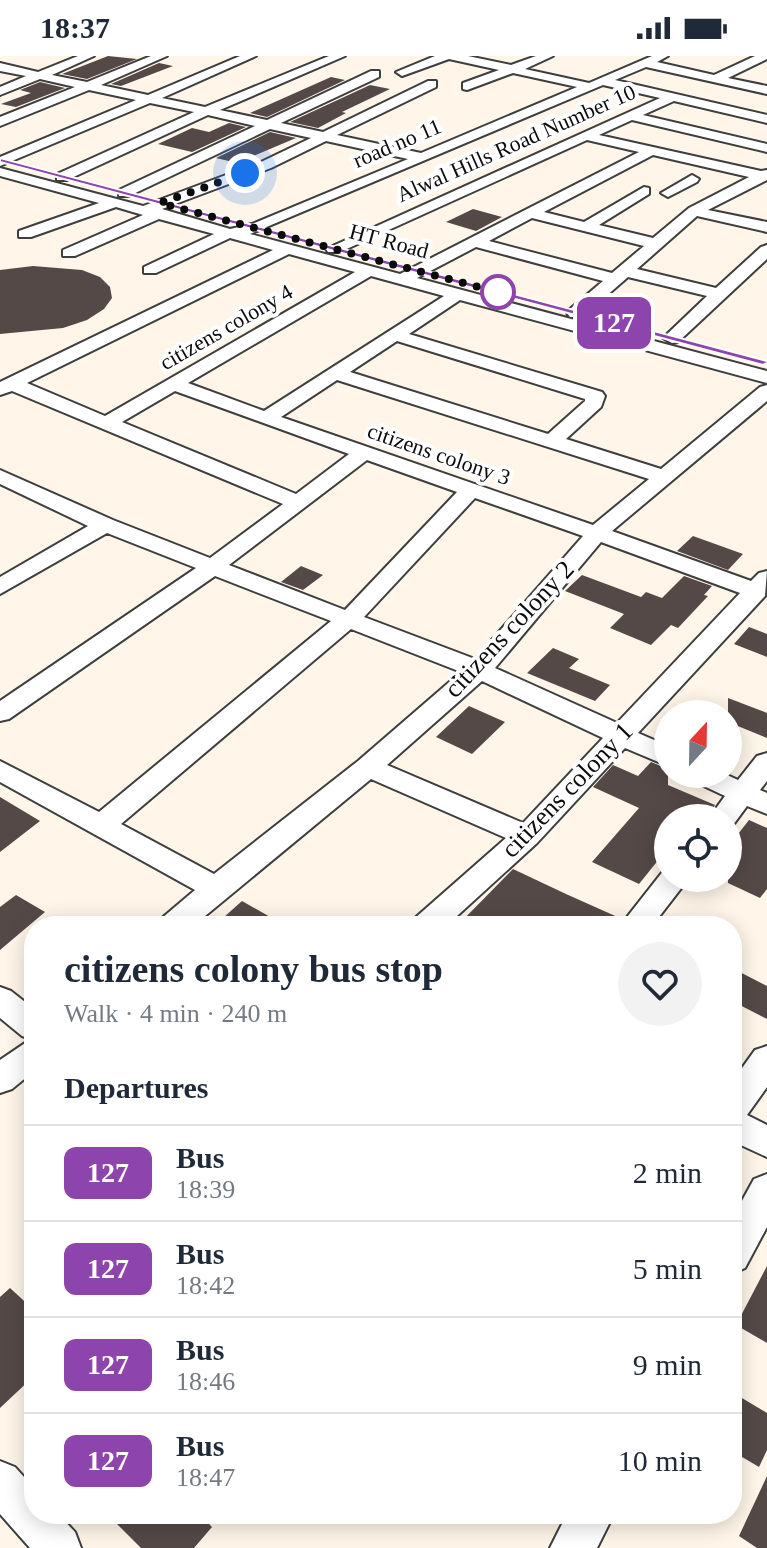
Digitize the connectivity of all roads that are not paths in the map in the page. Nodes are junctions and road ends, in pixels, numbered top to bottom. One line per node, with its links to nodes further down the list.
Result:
1 (14, 56): 11 (street)
2 (88, 56): 15 (street)
3 (161, 56): 19 (street)
4 (250, 56): 24 (street)
5 (339, 56): 25 (street)
6 (449, 56): 12 (street); 13 (street)
7 (547, 56): 12 (street)
8 (662, 56): 10 (street, road no 11)
9 (765, 56): 16 (street)
10 (645, 63): 16 (street); 18 (street, road no 11)
11 (0, 64): 15 (street)
12 (510, 70): 18 (street); 20 (street)
13 (402, 72)
14 (375, 74): 30 (street)
15 (42, 75): 19 (street); 21 (street)
16 (715, 79): 22 (street)
17 (432, 84): 31 (street)
18 (594, 84): 23 (street); 35 (street, road no 11)
19 (86, 86): 24 (street); 29 (street)
20 (467, 86)
21 (0, 91)
22 (767, 92): 26 (street)
23 (673, 97): 26 (street); 27 (street, Alwal Hills Road Number 10)
24 (146, 98): 25 (street); 37 (street)
25 (207, 111): 30 (street); 39 (street)
26 (732, 111): 28 (street)
27 (630, 116): 32 (street, Alwal Hills Road Number 10); 33 (street)
28 (767, 119)
29 (0, 122)
30 (267, 124): 31 (street); 44 (street)
31 (325, 136): 35 (street); 45 (street)
32 (586, 136): 34 (street); 56 (street, Alwal Hills Road Number 10)
33 (767, 148)
34 (651, 151): 36 (street); 38 (street)
35 (420, 157): 50 (street, road no 11)
36 (628, 163): 40 (street); 47 (street)
37 (1, 164): 39 (street, HT Road); 44 (street, HT Road)
38 (765, 175): 41 (street)
39 (62, 177): 44 (street, HT Road)
40 (692, 179): 41 (street); 43 (street)
41 (735, 190): 46 (street)
42 (644, 191): 48 (street)
43 (668, 193)
44 (119, 198): 45 (street, HT Road); 51 (street)
45 (159, 209): 50 (street, HT Road); 52 (street, HT Road); 58 (street)
46 (694, 211): 49 (street); 54 (street)
47 (529, 213): 48 (street); 53 (street)
48 (586, 227): 54 (street)
49 (767, 227)
50 (256, 228): 52 (street, road no 11); 56 (street, HT Road)
51 (25, 234)
52 (227, 234): 55 (street, HT Road); 59 (street, road no 11)
53 (474, 242): 61 (street); 62 (street)
54 (656, 244): 62 (street)
55 (287, 249): 60 (street, HT Road); 73 (street)
56 (334, 249): 61 (street, HT Road)
57 (767, 250): 64 (street)
58 (69, 253)
59 (150, 270)
60 (368, 271): 63 (street, HT Road); 72 (street, citizens colony 4)
61 (418, 271): 63 (street); 66 (street, HT Road)
62 (619, 275): 64 (street); 66 (street)
63 (401, 280): 65 (street, HT Road)
64 (720, 294): 68 (street)
65 (457, 295): 67 (street); 71 (street, HT Road)
66 (576, 313): 68 (street, HT Road)
67 (395, 335): 70 (street); 77 (street)
68 (672, 338): 69 (street, HT Road)
69 (767, 363)
70 (337, 374): 75 (street); 77 (street)
71 (767, 377)
72 (175, 385): 75 (street, citizens colony 3); 76 (street, citizens colony 4)
73 (6, 386): 76 (street)
74 (767, 391): 80 (street, citizens colony 2)
75 (266, 418): 78 (street, citizens colony 3)
76 (108, 422): 84 (street)
77 (552, 441): 80 (street)
78 (362, 454): 82 (street, citizens colony 3); 84 (street)
79 (0, 476): 81 (street)
80 (662, 476): 86 (street, citizens colony 2)
81 (24, 485): 83 (street); 85 (street)
82 (470, 491): 86 (street, citizens colony 3); 90 (street)
83 (0, 497)
84 (297, 502): 87 (street)
85 (105, 525): 87 (street); 89 (street)
86 (598, 532): 88 (street, citizens colony 3); 91 (street, citizens colony 2)
87 (214, 566): 90 (street); 92 (street)
88 (762, 584): 93 (street, citizens colony 1)
89 (0, 587)
90 (350, 618): 91 (street); 100 (street)
91 (479, 670): 93 (street); 96 (street, citizens colony 2)
92 (0, 713)
93 (622, 734): 94 (street); 101 (street, citizens colony 1)
94 (654, 750)
95 (767, 762): 99 (street)
96 (368, 767): 101 (street); 102 (street, citizens colony 2)
97 (0, 770): 100 (street)
98 (730, 788): 99 (street)
99 (755, 800)
100 (100, 826): 102 (street)
101 (527, 836): 105 (street, citizens colony 1)
102 (216, 888): 104 (street, citizens colony 2)
103 (663, 892): 106 (street)
104 (184, 916)
105 (437, 916)
106 (643, 916)
107 (0, 1000): 108 (street)
108 (24, 1019)
109 (24, 1060): 111 (street)
110 (767, 1060): 112 (street)
111 (0, 1079)
112 (742, 1095)
113 (742, 1129): 114 (street)
114 (767, 1142)
115 (767, 1190): 116 (street)
116 (742, 1237)
117 (0, 1482): 118 (street)
118 (24, 1509)
119 (38, 1524): 121 (street)
120 (586, 1524): 122 (street)
121 (59, 1548)
122 (572, 1548)

